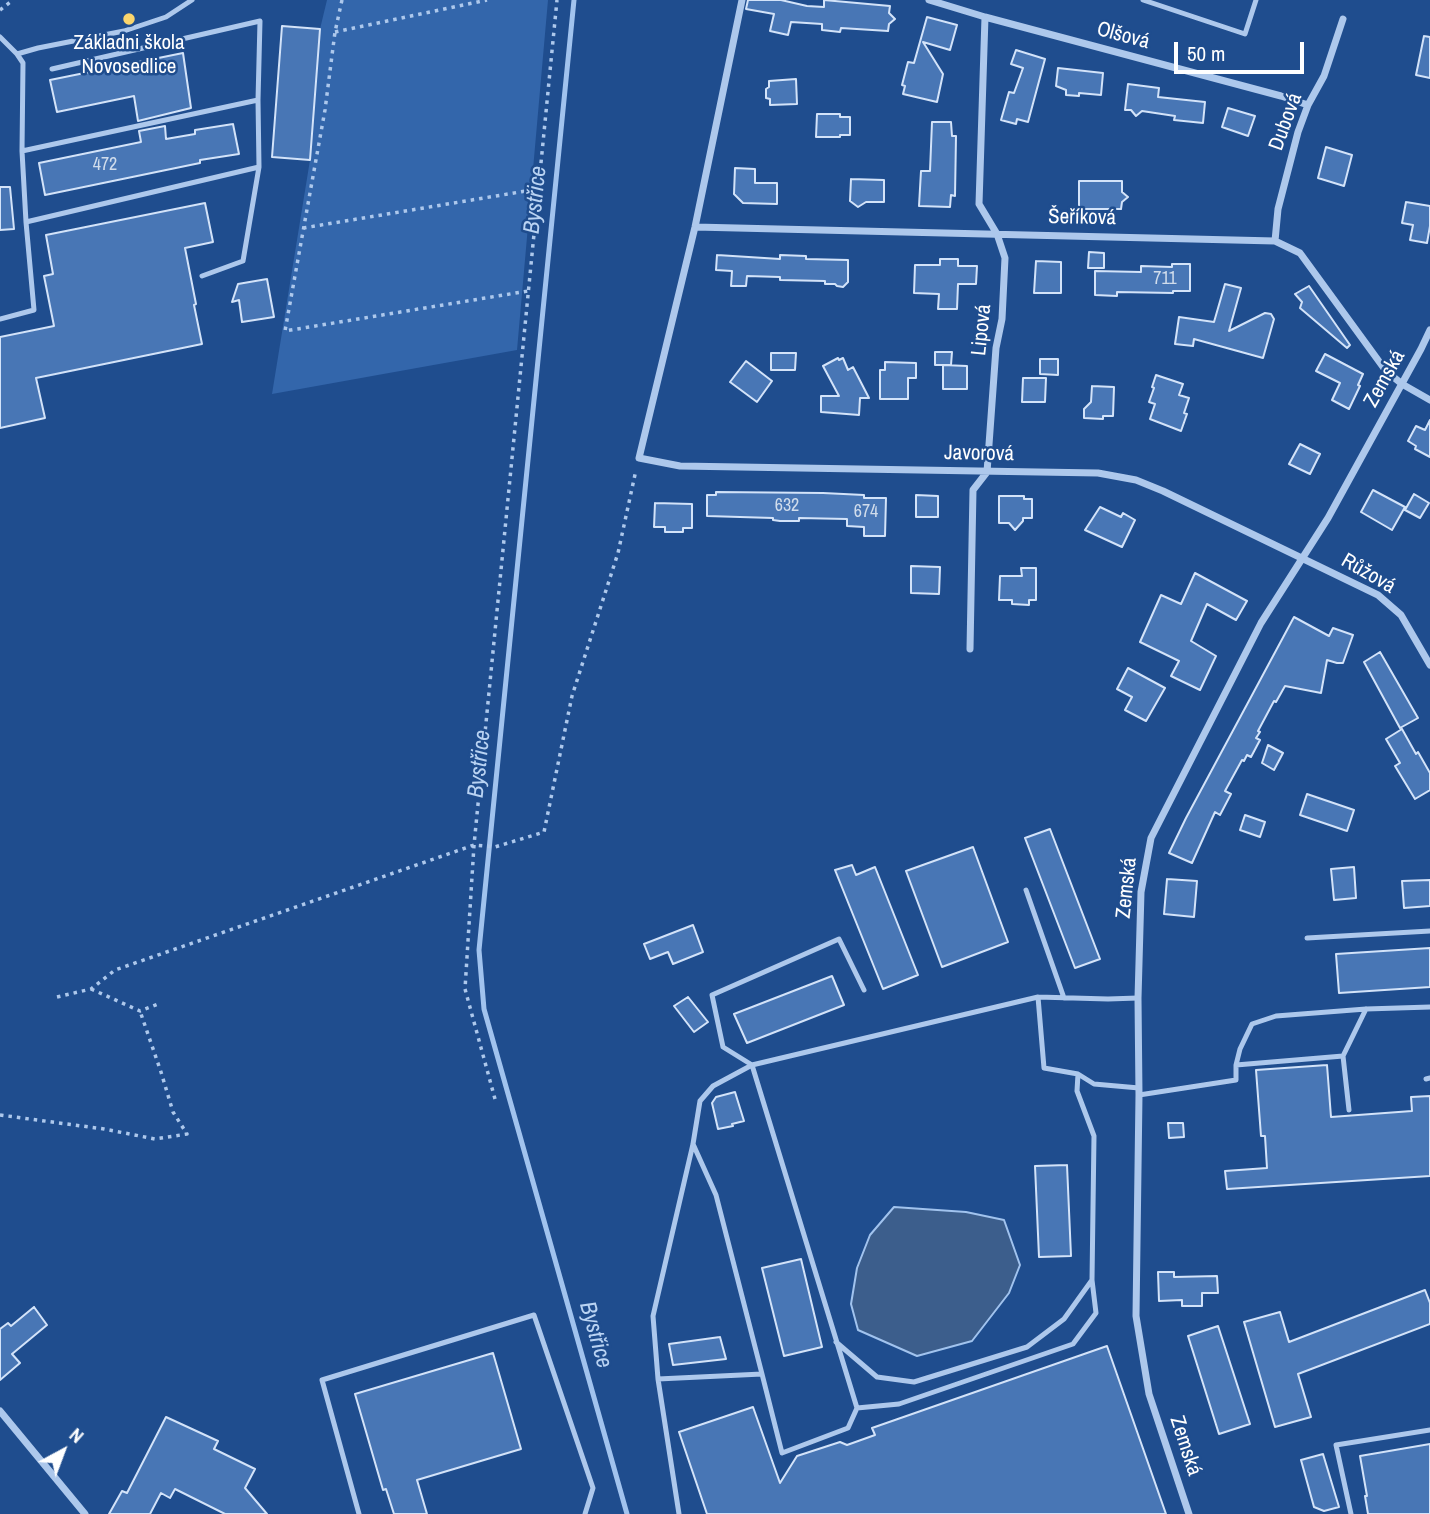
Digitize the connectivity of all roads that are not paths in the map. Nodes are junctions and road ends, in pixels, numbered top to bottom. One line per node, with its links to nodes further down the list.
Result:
1 (192, 0): 9 (lane)
2 (742, 0): 16 (street)
3 (929, 0): 6 (street, Olšová)
4 (1143, 0): 5 (lane)
5 (1256, 0)
6 (985, 17): 12 (street, Olšová); 17 (street, Lipová)
7 (1343, 19): 12 (street, Dubová)
8 (0, 37): 9 (lane)
9 (17, 54): 13 (lane)
10 (52, 69): 11 (lane)
11 (258, 100): 13 (lane); 14 (lane)
12 (1308, 105): 18 (street, Dubová)
13 (22, 151): 15 (lane)
14 (259, 167): 15 (lane); 19 (lane)
15 (26, 222): 20 (lane)
16 (695, 227): 17 (street, Šeříková); 24 (street, Javorová)
17 (997, 234): 18 (street, Šeříková); 24 (street, Lipová)
18 (1276, 241): 22 (street)
19 (202, 276)
20 (0, 319)
21 (1430, 330): 22 (street, Zemská)
22 (1402, 384): 23 (street); 25 (street, Zemská)
23 (1430, 400)
24 (987, 472): 25 (street, Javorová); 26 (street, Lipová)
25 (1301, 559): 27 (street, Růžová); 34 (street, Zemská)
26 (970, 649)
27 (1430, 665)
28 (1027, 890): 33 (lane)
29 (1430, 931): 30 (lane)
30 (1307, 938)
31 (864, 990): 38 (lane)
32 (1038, 997): 33 (lane); 38 (lane); 40 (lane)
33 (1064, 998): 34 (lane)
34 (1138, 999): 41 (street, Zemská)
35 (1430, 1007): 36 (lane)
36 (1366, 1009): 37 (lane); 39 (lane)
37 (1343, 1056): 39 (lane); 42 (lane)
38 (752, 1065): 43 (lane); 45 (lane)
39 (1236, 1065): 41 (lane)
40 (1078, 1074): 41 (lane); 44 (lane)
41 (1139, 1091): 55 (street, Zemská)
42 (1349, 1110)
43 (693, 1144): 46 (lane); 47 (lane)
44 (1092, 1280): 45 (lane); 48 (lane)
45 (836, 1342): 48 (lane)
46 (762, 1374): 47 (lane); 48 (lane)
47 (658, 1379): 54 (lane)
48 (857, 1408)
49 (0, 1411): 51 (street)
50 (1430, 1430): 56 (lane)
51 (85, 1514)
52 (359, 1514): 53 (lane)
53 (585, 1514)
54 (679, 1514)
55 (1189, 1514)
56 (1351, 1514)

